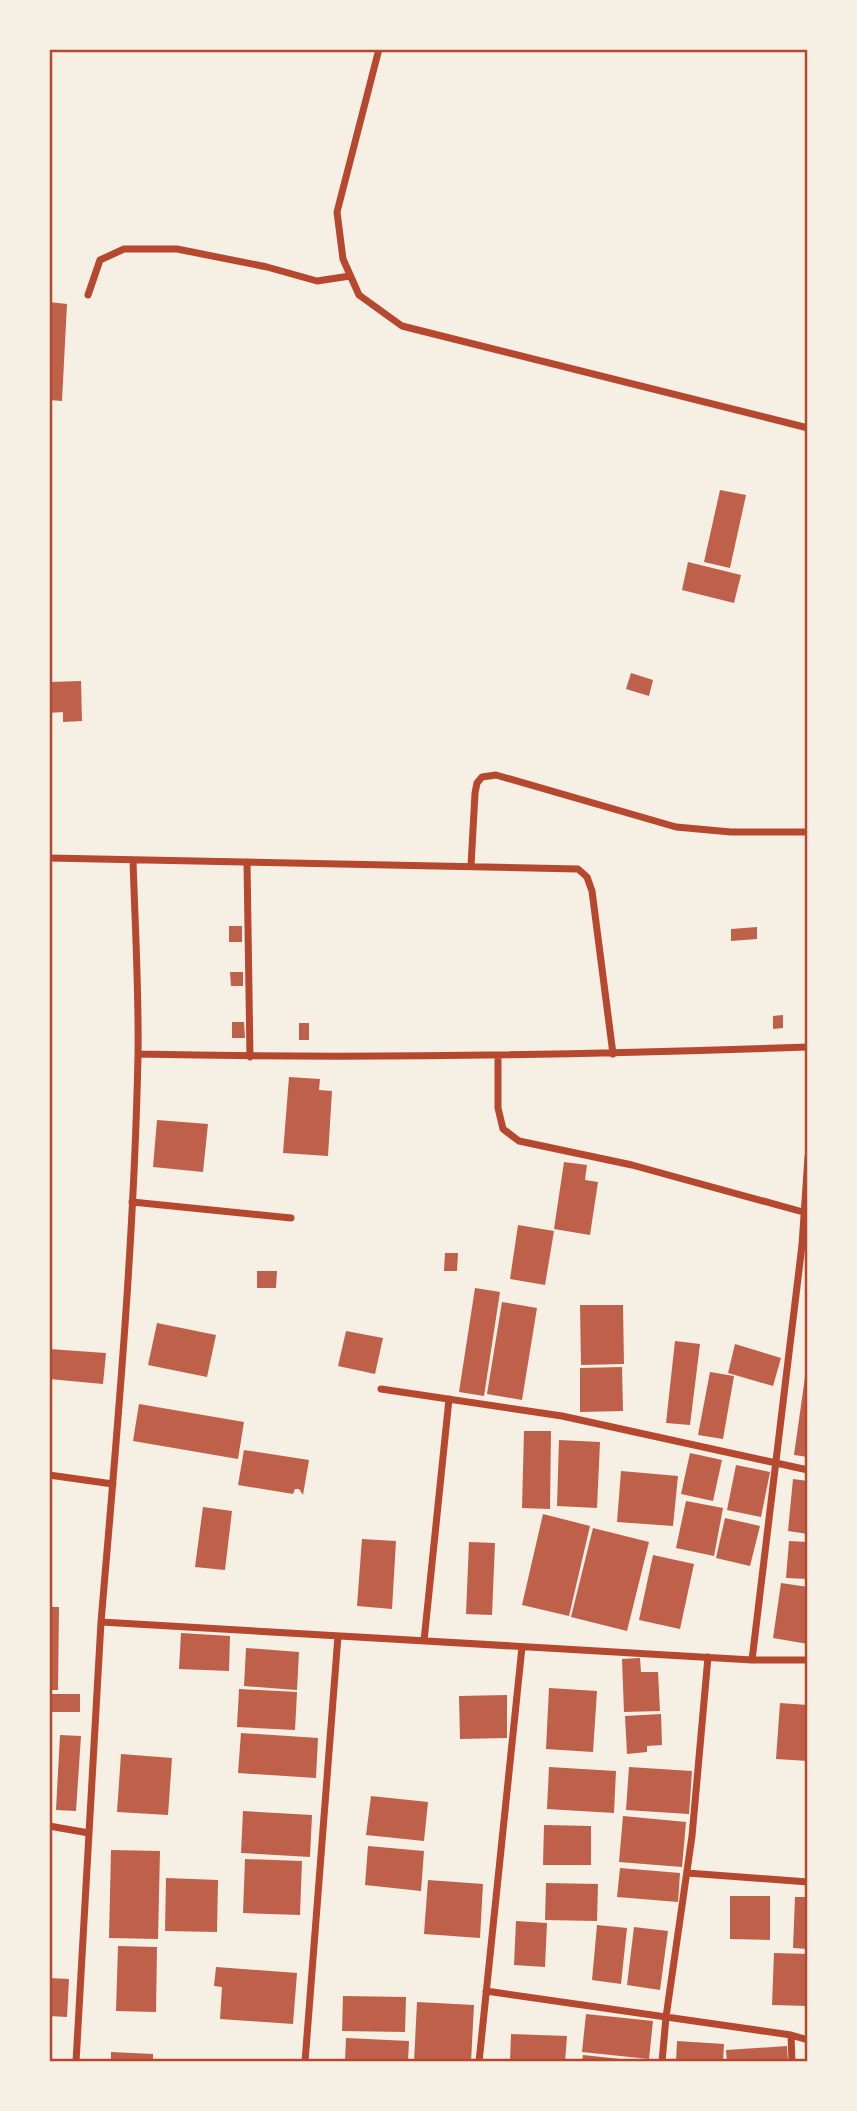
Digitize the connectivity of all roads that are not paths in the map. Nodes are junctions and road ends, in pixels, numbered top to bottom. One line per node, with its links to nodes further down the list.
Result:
1 (379, 49): 2 (street)
2 (351, 276): 3 (street); 4 (street)
3 (88, 295)
4 (808, 428)
5 (808, 832): 9 (street)
6 (49, 858): 7 (street)
7 (133, 860): 8 (street); 11 (street)
8 (247, 862): 9 (street); 14 (street)
9 (471, 866): 12 (street)
10 (808, 1047): 12 (street)
11 (138, 1054): 14 (street); 16 (street)
12 (612, 1054): 13 (street)
13 (498, 1055): 14 (street); 17 (street)
14 (250, 1057)
15 (808, 1157): 17 (street)
16 (132, 1202): 18 (street); 25 (street)
17 (803, 1212): 19 (street)
18 (291, 1217)
19 (805, 1245): 22 (street)
20 (381, 1389): 21 (street)
21 (449, 1399): 22 (street); 28 (street)
22 (776, 1464): 23 (street); 31 (street)
23 (808, 1470)
24 (49, 1475): 25 (street)
25 (113, 1484): 26 (street)
26 (101, 1622): 27 (street); 34 (street)
27 (338, 1636): 28 (street); 42 (street)
28 (424, 1641): 29 (street)
29 (522, 1647): 30 (street); 37 (street)
30 (708, 1657): 31 (street); 35 (street)
31 (752, 1660): 32 (street)
32 (808, 1660)
33 (49, 1826): 34 (street)
34 (89, 1833): 41 (street)
35 (687, 1873): 36 (street); 38 (street)
36 (808, 1882)
37 (486, 1991): 38 (street); 43 (street)
38 (666, 2017): 39 (street); 44 (street)
39 (792, 2035): 40 (street); 45 (street)
40 (808, 2040)
41 (76, 2062)
42 (305, 2062)
43 (479, 2062)
44 (662, 2062)
45 (792, 2062)

